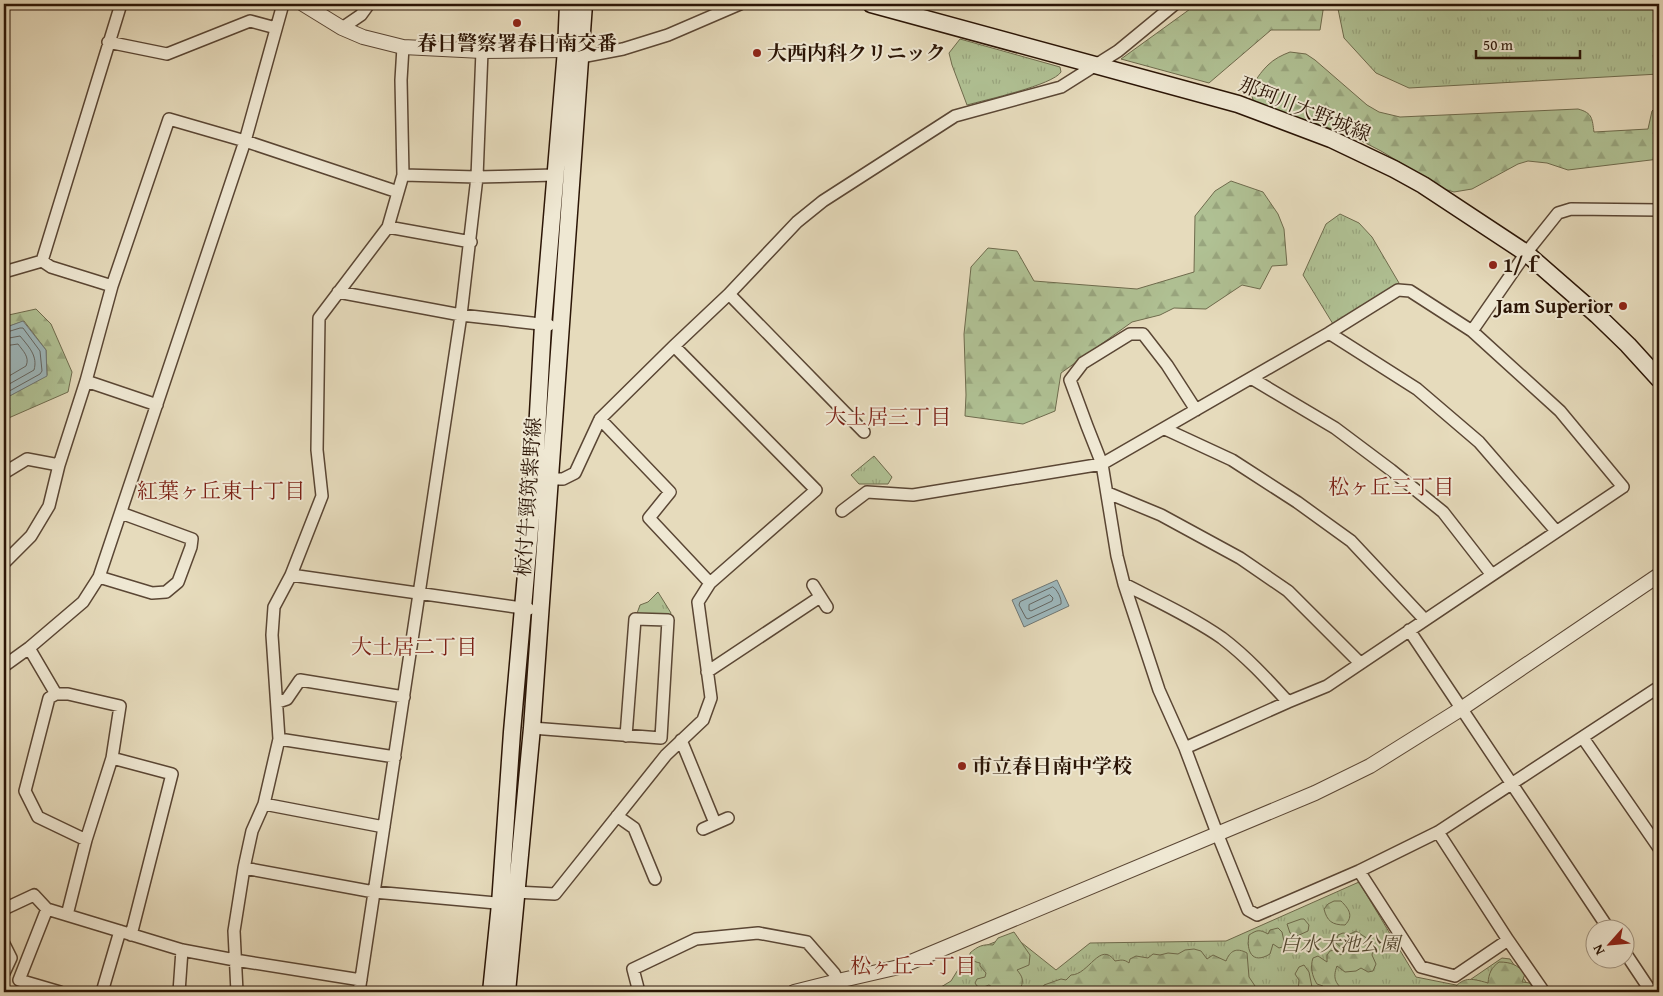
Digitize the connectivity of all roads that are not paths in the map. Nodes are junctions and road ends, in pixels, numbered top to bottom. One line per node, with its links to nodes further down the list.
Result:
1 (120, 4): 12 (street)
2 (283, 4): 10 (street)
3 (302, 4): 11 (street)
4 (369, 4): 11 (street)
5 (568, 4): 14 (main road, 板付牛頸筑紫野線)
6 (584, 4): 16 (main road, 板付牛頸筑紫野線)
7 (740, 4): 16 (street)
8 (870, 4): 17 (main road, 那珂川大野城線)
9 (1175, 4): 17 (street)
10 (276, 28): 12 (street); 18 (street)
11 (342, 28): 13 (street)
12 (108, 42): 27 (street)
13 (402, 47): 15 (street); 20 (street)
14 (566, 50): 15 (street); 19 (main road, 板付牛頸筑紫野線)
15 (482, 51): 21 (street)
16 (581, 57): 34 (main road, 板付牛頸筑紫野線)
17 (1097, 64): 26 (main road, 那珂川大野城線); 31 (street)
18 (245, 141): 22 (street); 29 (street); 41 (street)
19 (555, 175): 21 (street); 33 (main road, 板付牛頸筑紫野線)
20 (403, 176): 21 (street); 22 (street)
21 (478, 177): 25 (street)
22 (398, 192): 24 (street)
23 (1657, 212): 26 (street)
24 (388, 227): 25 (street); 30 (street)
25 (470, 242): 32 (street)
26 (1526, 253): 35 (street); 39 (main road, 那珂川大野城線)
27 (42, 261): 28 (street); 29 (street)
28 (4, 272)
29 (112, 286): 40 (street)
30 (338, 292): 32 (street); 55 (street)
31 (729, 294): 37 (street); 45 (street)
32 (461, 315): 33 (street); 62 (street)
33 (543, 324): 34 (street); 63 (main road, 板付牛頸筑紫野線)
34 (561, 327): 49 (main road, 板付牛頸筑紫野線)
35 (1472, 331): 36 (street); 53 (street)
36 (1329, 333): 38 (street); 53 (street)
37 (674, 346): 43 (street); 59 (street)
38 (1251, 378): 42 (street); 56 (street)
39 (1659, 379)
40 (86, 381): 41 (street); 47 (street)
41 (157, 406): 52 (street)
42 (1196, 410): 44 (street); 46 (street)
43 (600, 420): 49 (street); 59 (street)
44 (1165, 429): 46 (street); 65 (street)
45 (864, 432)
46 (1102, 464): 50 (street); 51 (street)
47 (59, 465): 48 (street); 54 (street)
48 (4, 474)
49 (551, 479): 64 (main road, 板付牛頸筑紫野線)
50 (1108, 493): 60 (street); 68 (street)
51 (842, 511)
52 (121, 513): 58 (street); 58 (street)
53 (1556, 531): 56 (street)
54 (4, 563)
55 (291, 575): 62 (street); 74 (street)
56 (1492, 575): 65 (street)
57 (1659, 575): 76 (street)
58 (99, 577): 67 (street)
59 (710, 583): 70 (street)
60 (1124, 584): 75 (street); 82 (street)
61 (812, 585): 70 (street)
62 (420, 593): 63 (street); 73 (street)
63 (523, 608): 64 (street); 102 (main road, 板付牛頸筑紫野線)
64 (540, 610): 77 (main road, 板付牛頸筑紫野線)
65 (1425, 620): 66 (street)
66 (1409, 630): 68 (street); 76 (street)
67 (29, 648): 69 (street); 72 (street)
68 (1360, 663): 75 (street)
69 (4, 666)
70 (707, 672): 81 (street)
71 (1658, 690): 79 (street)
72 (56, 694): 84 (street); 94 (street)
73 (404, 697): 74 (street); 83 (street)
74 (278, 702): 80 (street)
75 (1288, 702): 82 (street)
76 (1461, 709): 85 (street); 93 (street)
77 (532, 728): 78 (street); 102 (main road, 板付牛頸筑紫野線)
78 (626, 736): 78 (street)
79 (1583, 738): 85 (street); 95 (street)
80 (279, 739): 83 (street); 86 (street)
81 (681, 740): 87 (street); 89 (street)
82 (1185, 748): 93 (street)
83 (395, 756): 90 (street)
84 (112, 758): 94 (street); 107 (street)
85 (1511, 785): 92 (street); 106 (street)
86 (264, 804): 90 (street); 98 (street)
87 (617, 816): 96 (street); 102 (street)
88 (728, 818): 89 (street)
89 (715, 823): 91 (street)
90 (384, 827): 101 (street)
91 (703, 829)
92 (1438, 832): 99 (street); 108 (street)
93 (1217, 834): 99 (street); 115 (street)
94 (86, 840): 105 (street)
95 (1659, 848)
96 (647, 859): 97 (street); 100 (street)
97 (635, 864)
98 (244, 868): 101 (street); 111 (street)
99 (1359, 871): 108 (street)
100 (655, 879)
101 (374, 892): 102 (street); 114 (street)
102 (510, 900): 122 (main road, 板付牛頸筑紫野線); 123 (main road, 板付牛頸筑紫野線)
103 (4, 909): 104 (street)
104 (46, 909): 105 (street); 117 (street)
105 (67, 915): 107 (street)
106 (1601, 918)
107 (126, 933): 110 (street); 118 (street)
108 (1508, 940): 126 (street)
109 (4, 944): 113 (street)
110 (182, 950): 111 (street); 119 (street)
111 (234, 960): 114 (street); 120 (street)
112 (1636, 967): 116 (street)
113 (4, 973)
114 (361, 980): 121 (street)
115 (838, 980): 124 (street); 125 (street)
116 (1652, 989)
117 (60, 992)
118 (102, 992)
119 (179, 992)
120 (237, 992)
121 (359, 992)
122 (491, 992)
123 (506, 992)
124 (639, 992)
125 (794, 992)
126 (1544, 992)

